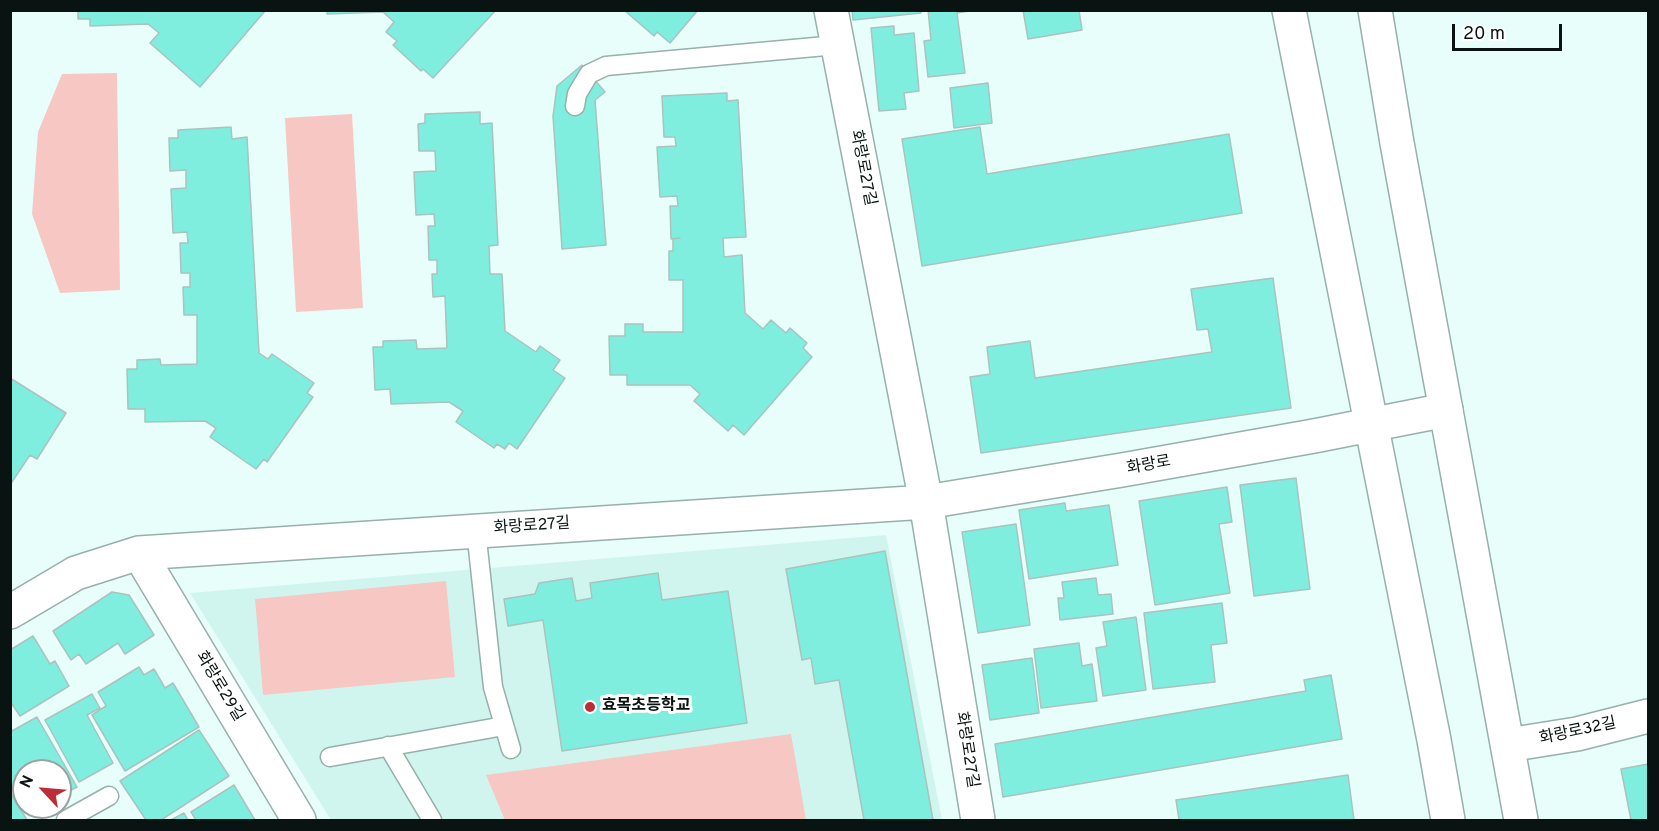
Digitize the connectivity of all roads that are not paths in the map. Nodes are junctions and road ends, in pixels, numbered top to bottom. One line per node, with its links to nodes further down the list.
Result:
1 (831, 10): 4 (street, 화랑로27길)
2 (1289, 10): 7 (street)
3 (1375, 10): 6 (street)
4 (837, 45): 5 (lane); 8 (street, 화랑로27길)
5 (575, 106)
6 (1446, 410): 7 (street, 화랑로); 15 (street)
7 (1371, 424): 8 (street, 화랑로); 23 (street)
8 (926, 502): 9 (street, 화랑로27길); 22 (street, 화랑로27길)
9 (476, 530): 10 (street, 화랑로27길); 13 (lane)
10 (139, 553): 11 (street, 화랑로27길); 20 (street, 화랑로29길)
11 (10, 612)
12 (1648, 716): 15 (street, 화랑로32길)
13 (504, 726): 14 (lane); 16 (lane)
14 (388, 746): 17 (lane); 21 (lane)
15 (1508, 746): 24 (street)
16 (511, 749)
17 (330, 757)
18 (109, 796): 19 (lane)
19 (66, 820)
20 (299, 820)
21 (432, 820)
22 (978, 820)
23 (1449, 820)
24 (1521, 820)

